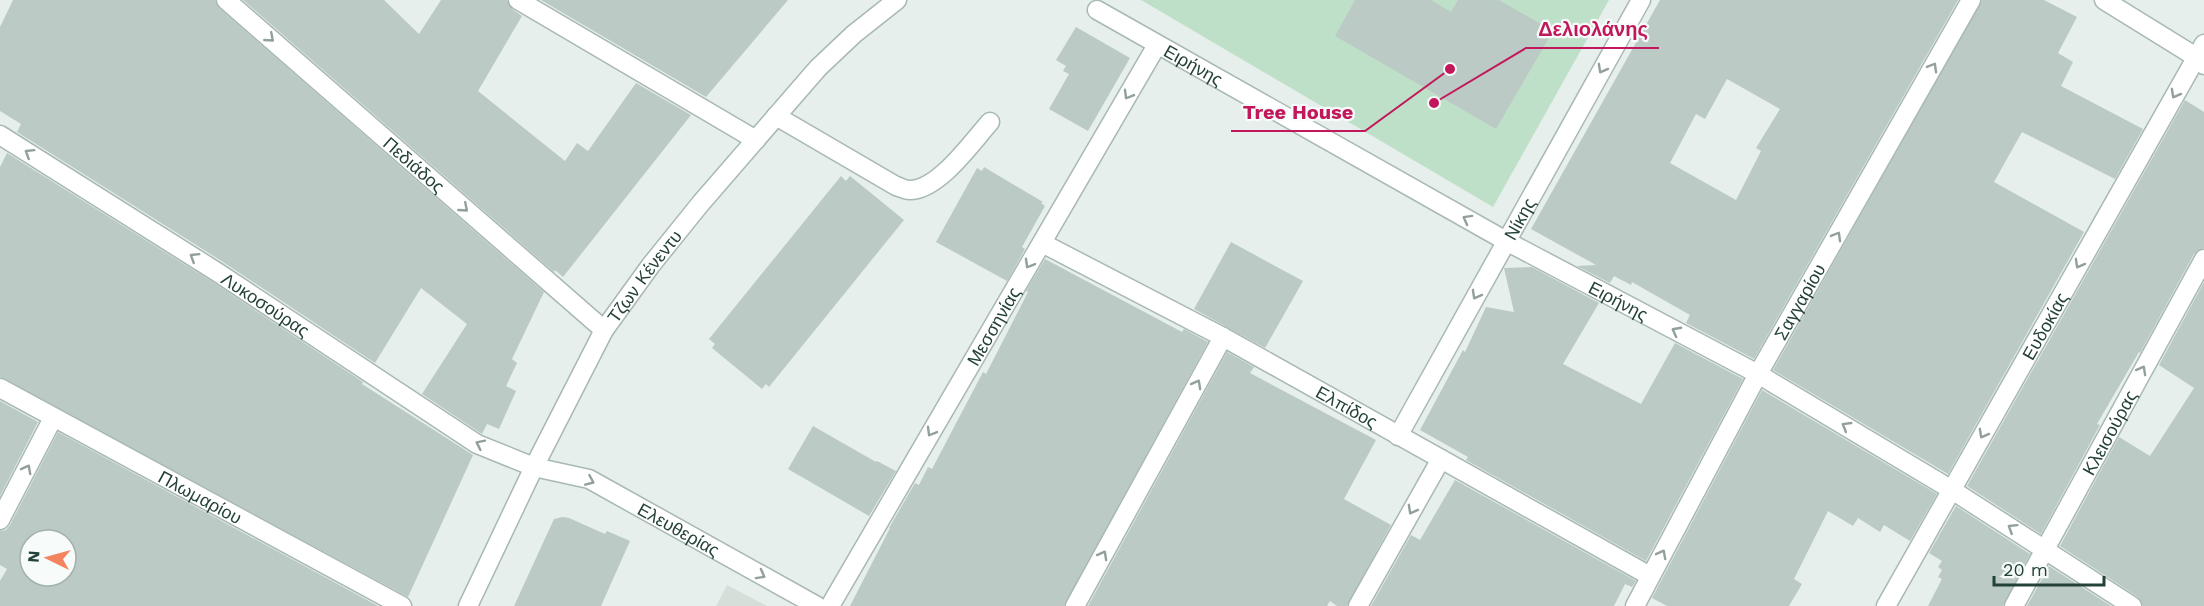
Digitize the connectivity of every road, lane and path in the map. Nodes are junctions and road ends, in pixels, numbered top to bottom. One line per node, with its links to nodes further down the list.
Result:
1 (226, 0): 17 (street, Πεδιάδος, one-way to 17)
2 (518, 0): 13 (street)
3 (897, 0): 10 (street, Τζων Κένεντυ)
4 (1641, 0): 14 (street, Νίκης, one-way to 14)
5 (1971, 0): 19 (street, Σαγγαρίου, one-way to 5)
6 (2104, 0): 9 (street)
7 (1097, 10): 8 (street, Ειρήνης)
8 (1157, 45): 14 (street, Ειρήνης, one-way to 8); 15 (street, Μεσσηνίας, one-way to 15)
9 (2201, 55): 25 (street, Ευδοκίας, one-way to 25)
10 (776, 117): 11 (street); 13 (street, Τζων Κένεντυ)
11 (990, 122)
12 (0, 135): 24 (street, Λυκοσούρας, one-way to 12)
13 (756, 140): 17 (street, Τζων Κένεντυ)
14 (1506, 241): 19 (street, Ειρήνης, one-way to 14); 22 (street, Νίκης, one-way to 22)
15 (1042, 243): 18 (street, Ελπίδος); 32 (street, Μεσσηνίας, one-way to 32)
16 (2204, 259): 27 (street, Κλεισούρας, one-way to 16)
17 (604, 330): 24 (street, Τζων Κένεντυ)
18 (1223, 337): 22 (street, Ελπίδος); 33 (street, one-way to 18)
19 (1758, 374): 25 (street, Ειρήνης, one-way to 19); 28 (street, Σαγγαρίου, one-way to 19)
20 (0, 388): 21 (street, Πλωμαρίου)
21 (53, 418): 26 (street, one-way to 21); 29 (street, Πλωμαρίου)
22 (1398, 436): 23 (street, Ελπίδος)
23 (1441, 459): 28 (street, Ελπίδος); 34 (street, one-way to 34)
24 (534, 467): 30 (street, Τζων Κένεντυ); 31 (street, Ελευθερίας, one-way to 31)
25 (1952, 490): 27 (street, Ειρήνης, one-way to 25); 36 (street, Ευδοκίας)
26 (0, 520)
27 (2044, 548): 37 (street, Κλεισούρας); 38 (street, Ειρήνης)
28 (1650, 576): 35 (street, Σαγγαρίου)
29 (402, 606)
30 (468, 606)
31 (817, 606)
32 (830, 606)
33 (1075, 606)
34 (1358, 606)
35 (1635, 606)
36 (1886, 606)
37 (2014, 606)
38 (2132, 606)

